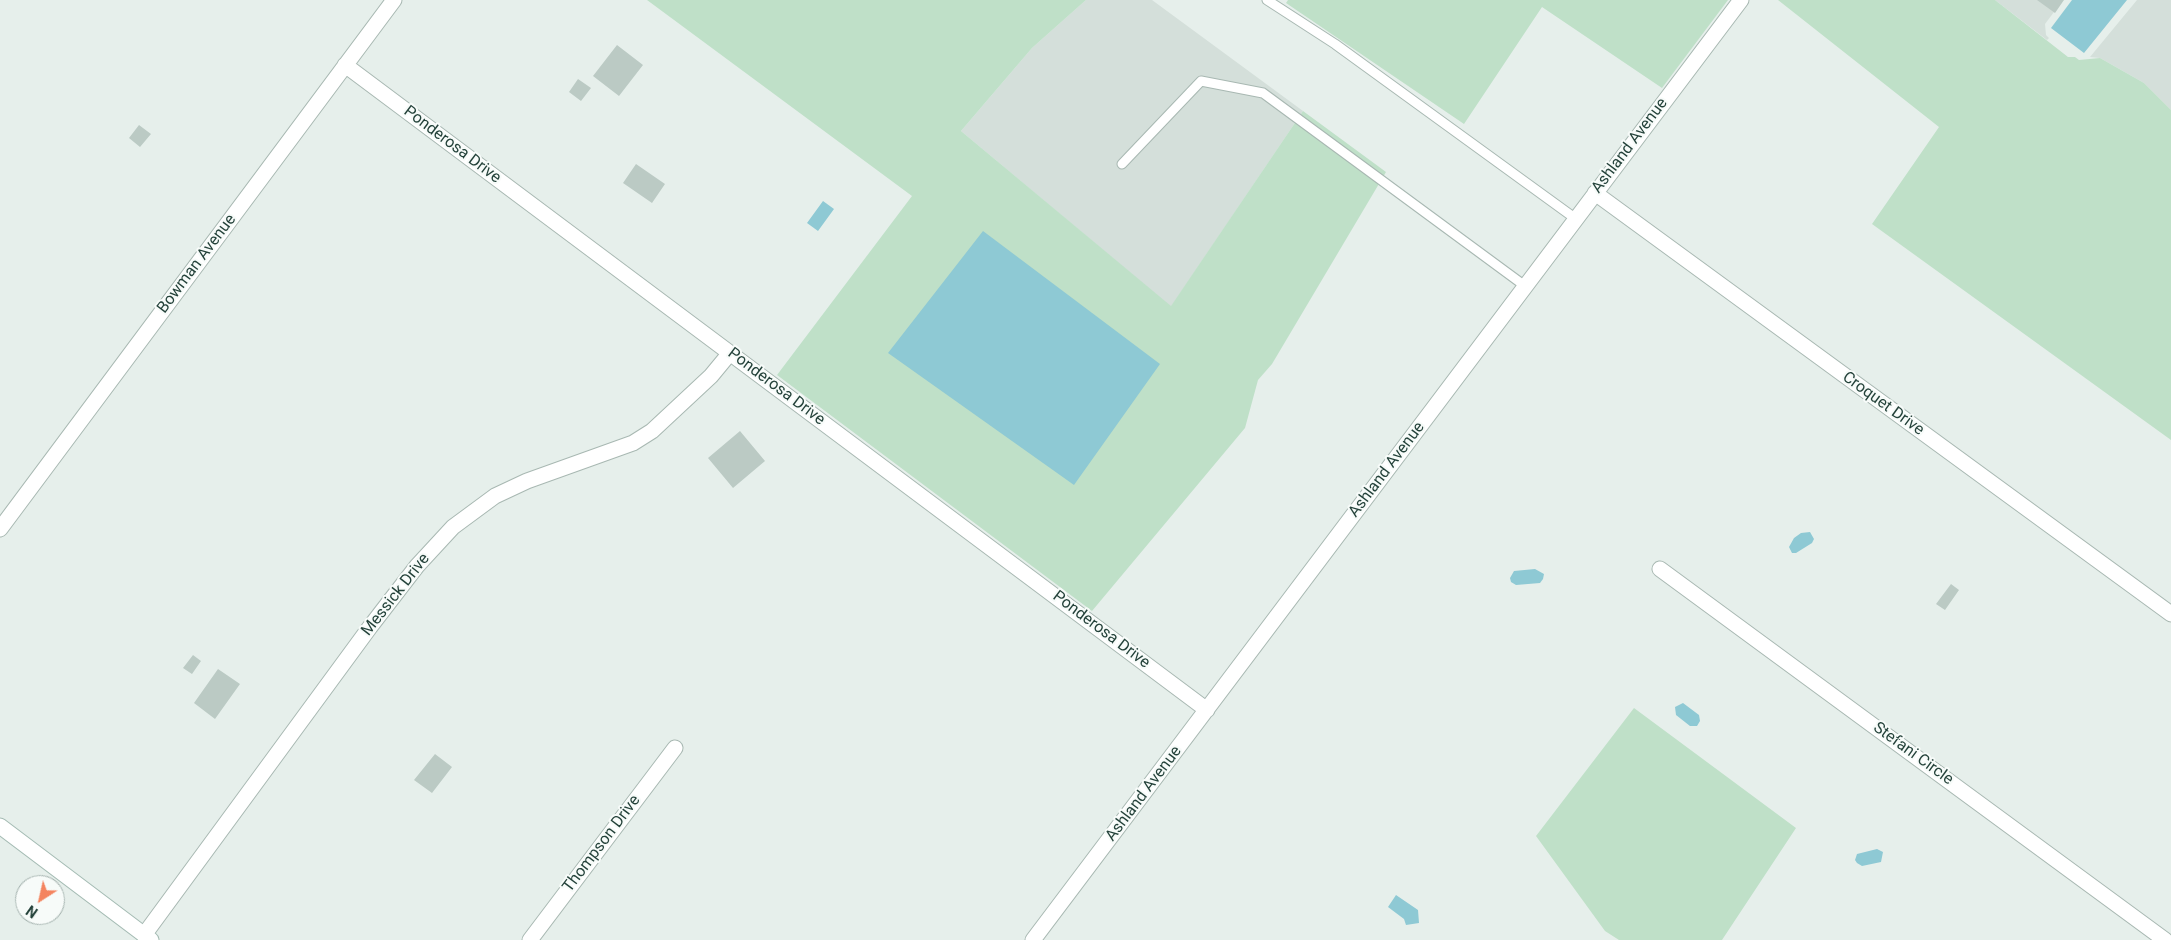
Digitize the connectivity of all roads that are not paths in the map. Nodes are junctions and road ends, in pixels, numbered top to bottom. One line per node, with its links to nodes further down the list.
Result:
1 (394, 0): 4 (street, Bowman Avenue)
2 (1267, 0): 7 (lane)
3 (1741, 0): 6 (street, Ashland Avenue)
4 (345, 65): 9 (street, Ponderosa Drive); 10 (street, Bowman Avenue)
5 (1122, 164): 8 (lane)
6 (1595, 193): 7 (street, Ashland Avenue); 12 (street, Croquet Drive)
7 (1576, 219): 8 (street, Ashland Avenue)
8 (1525, 286): 13 (street, Ashland Avenue)
9 (730, 353): 13 (street, Ponderosa Drive); 16 (street, Messick Drive)
10 (0, 529)
11 (1660, 568): 19 (street, Stefani Circle)
12 (2171, 614)
13 (1207, 710): 18 (street, Ashland Avenue)
14 (675, 748): 17 (street, Thompson Drive)
15 (0, 826): 16 (street)
16 (148, 937)
17 (530, 940)
18 (1033, 940)
19 (2165, 940)

